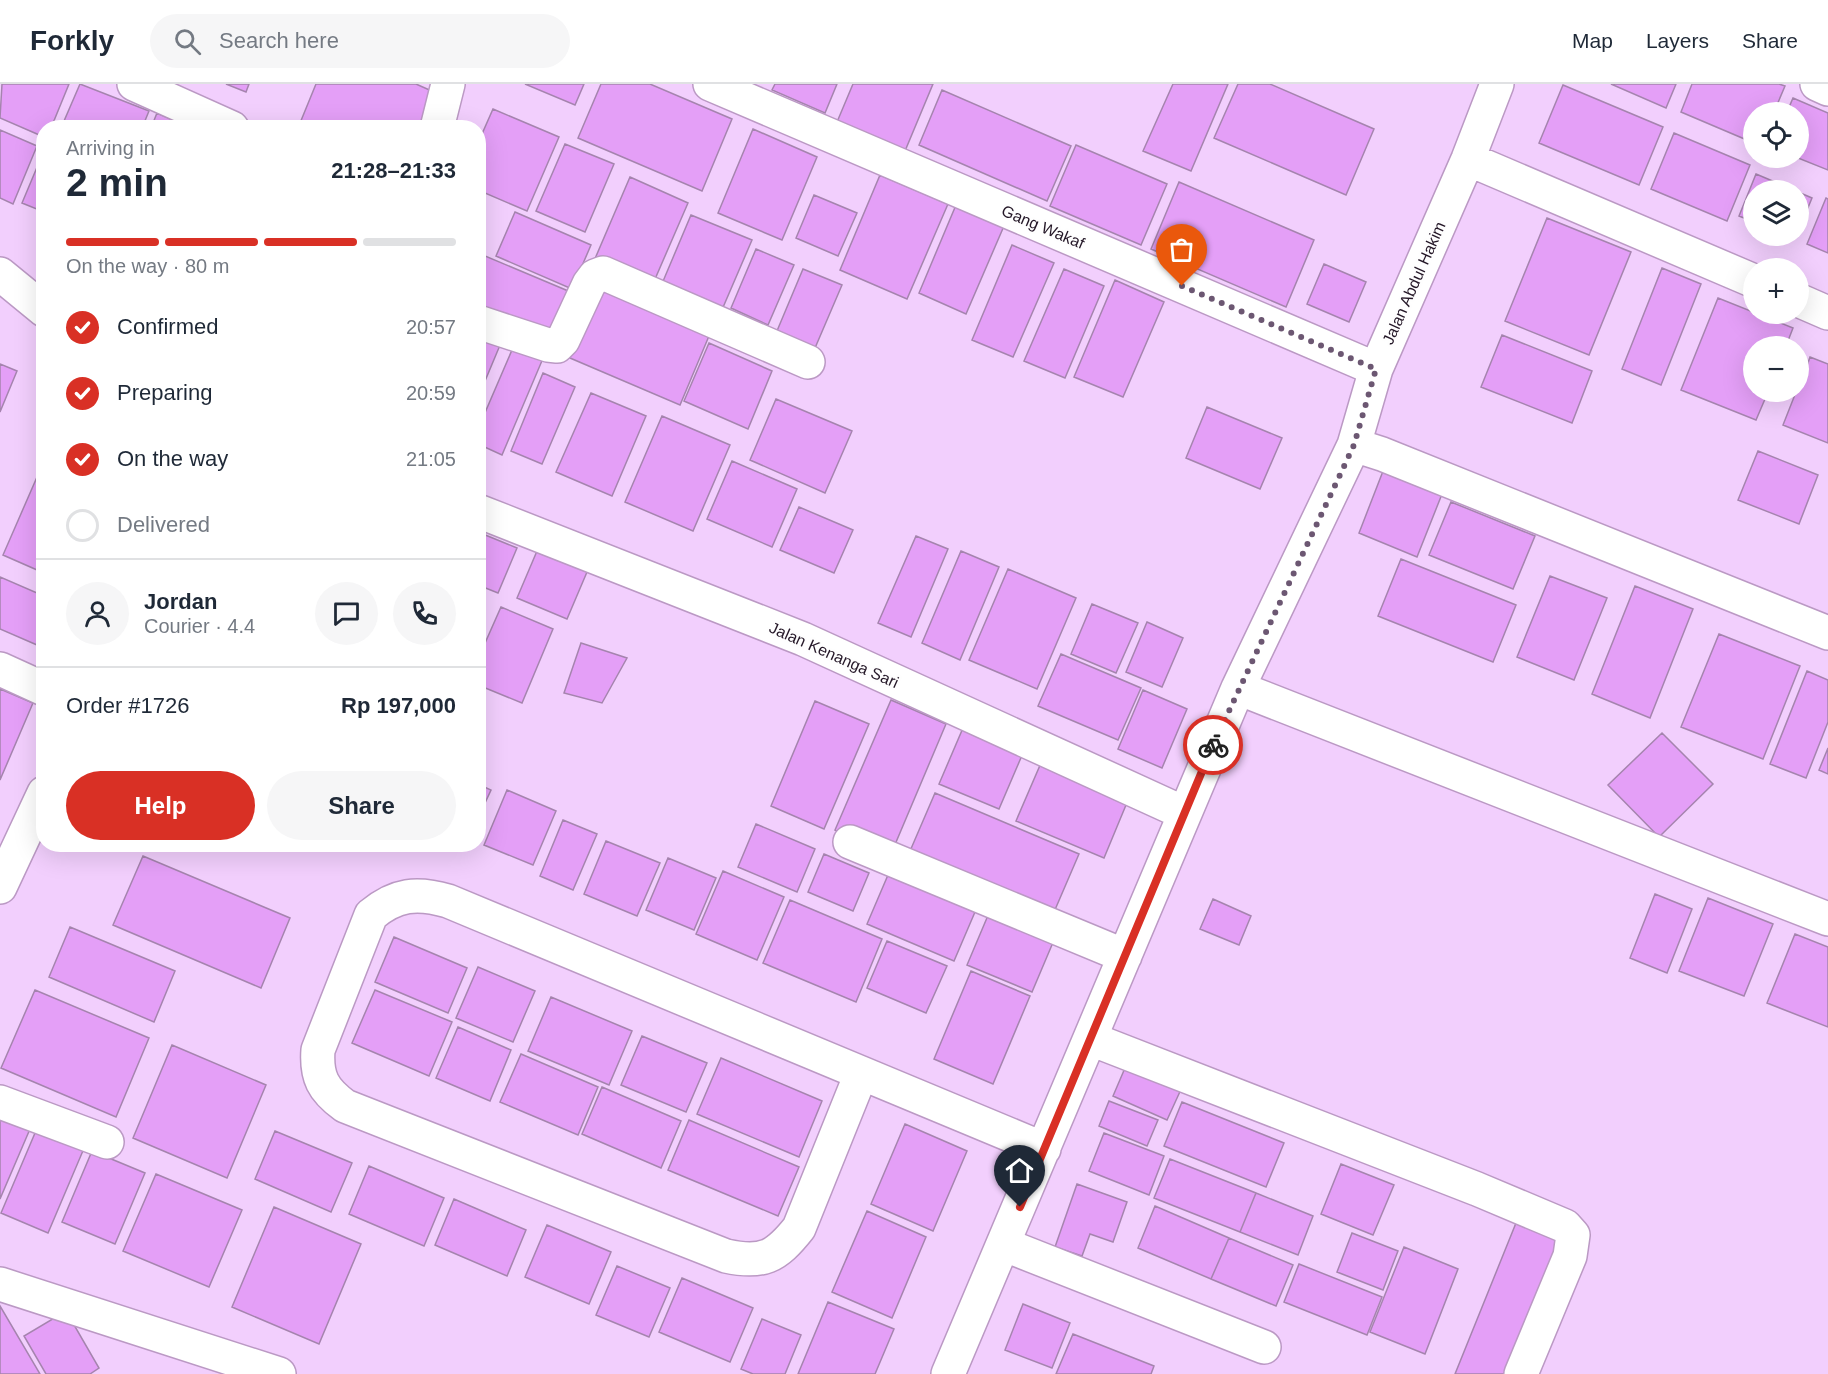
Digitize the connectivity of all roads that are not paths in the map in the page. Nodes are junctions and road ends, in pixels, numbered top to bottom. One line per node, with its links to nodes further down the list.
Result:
1 (135, 84): 7 (street)
2 (448, 84): 8 (street)
3 (710, 84): 17 (street, Gang Wakaf)
4 (1497, 84): 9 (street, Jalan Abdul Hakim)
5 (1817, 84): 6 (street)
6 (1828, 89)
7 (214, 120)
8 (439, 120)
9 (1468, 159): 11 (street); 17 (street, Jalan Abdul Hakim)
10 (0, 274): 12 (street)
11 (1743, 276)
12 (36, 303)
13 (1809, 305): 14 (street)
14 (1828, 313)
15 (486, 325): 16 (street)
16 (808, 362)
17 (1376, 369): 18 (street, Jalan Abdul Hakim)
18 (1354, 445): 20 (street); 23 (street, Jalan Abdul Hakim)
19 (486, 514): 25 (street, Jalan Kenanga Sari)
20 (1828, 633)
21 (0, 669): 22 (street)
22 (36, 685)
23 (1238, 688): 25 (street, Jalan Abdul Hakim); 28 (street)
24 (36, 810): 27 (street)
25 (1184, 813): 29 (street, Jalan Abdul Hakim)
26 (850, 842): 29 (street)
27 (0, 887)
28 (1828, 919)
29 (1125, 956): 30 (street, Jalan Abdul Hakim)
30 (1091, 1039): 34 (street, Jalan Abdul Hakim); 40 (street)
31 (861, 1074): 31 (street); 34 (street)
32 (0, 1102): 33 (street)
33 (107, 1142)
34 (1044, 1149): 35 (street, Jalan Abdul Hakim)
35 (1005, 1245): 37 (street); 38 (street, Jalan Abdul Hakim)
36 (0, 1284): 39 (street)
37 (1264, 1347)
38 (954, 1372)
39 (279, 1374)
40 (1521, 1374)

